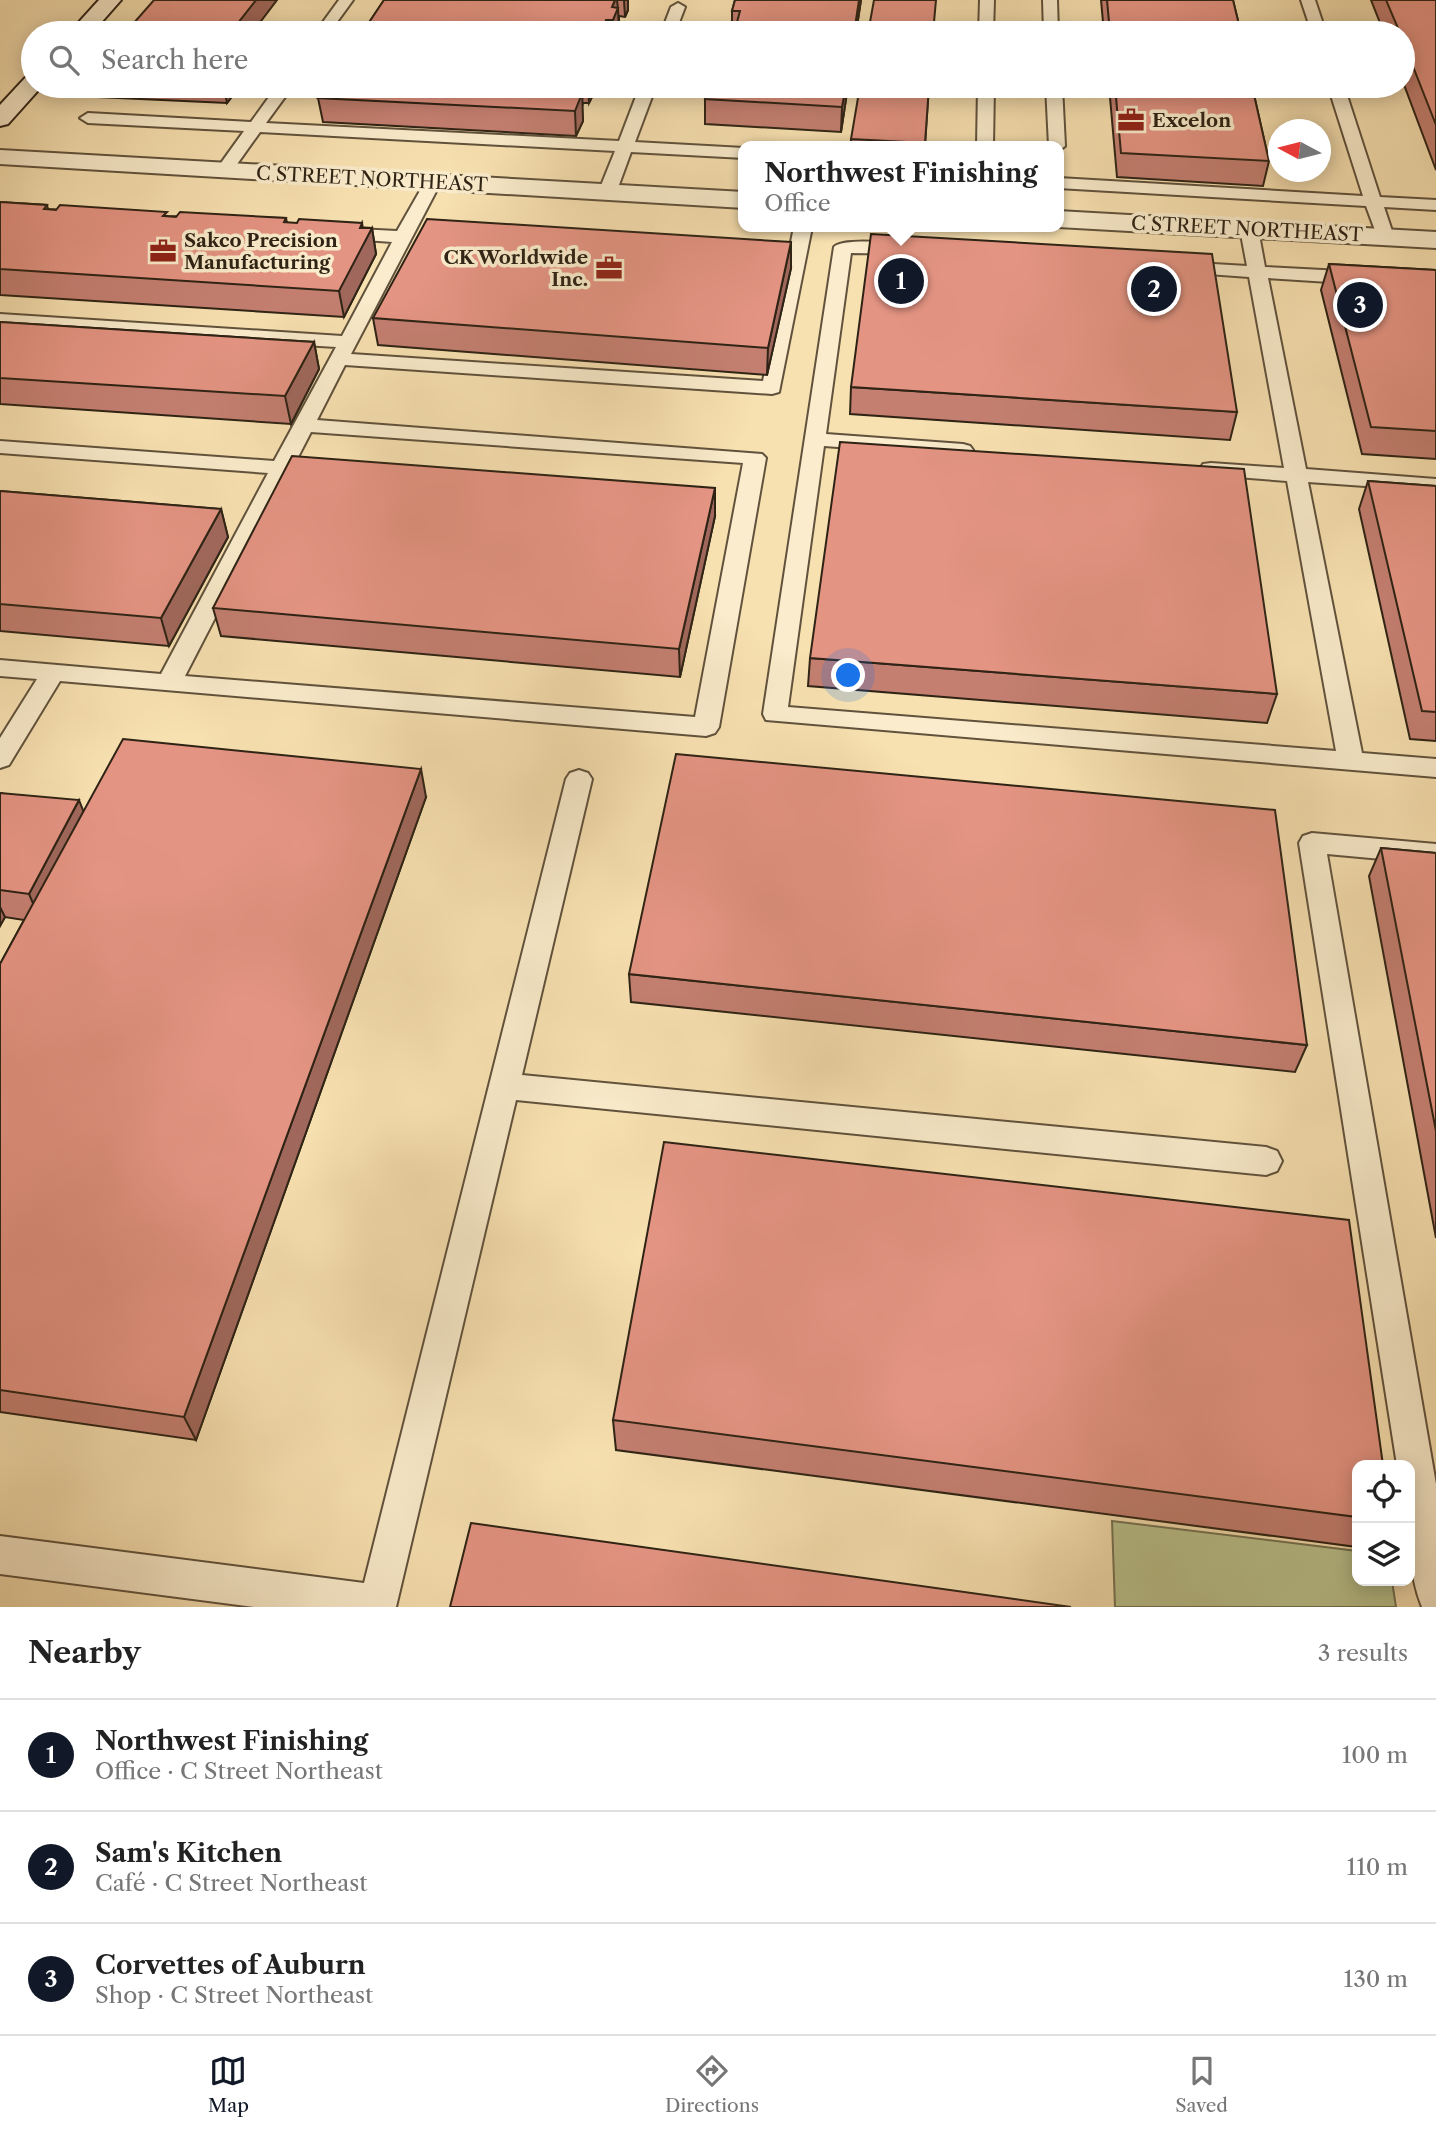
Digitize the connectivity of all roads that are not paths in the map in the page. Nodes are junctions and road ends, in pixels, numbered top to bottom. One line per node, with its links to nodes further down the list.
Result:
1 (111, 0): 7 (street)
2 (346, 0): 8 (lane)
3 (987, 0): 10 (lane)
4 (1050, 0): 11 (lane)
5 (1308, 0): 12 (lane)
6 (678, 7): 9 (lane)
7 (91, 21)
8 (331, 21)
9 (673, 21)
10 (986, 21)
11 (1051, 21)
12 (1315, 21)
13 (21, 96): 20 (street)
14 (276, 98): 21 (lane)
15 (643, 98): 24 (lane)
16 (986, 98): 22 (lane)
17 (1055, 98): 23 (lane)
18 (1340, 98): 31 (lane)
19 (88, 118): 21 (lane)
20 (0, 119)
21 (254, 128): 24 (lane); 27 (lane)
22 (985, 141)
23 (1057, 141)
24 (624, 147): 25 (lane); 29 (lane)
25 (738, 153)
26 (0, 157): 27 (street, C STREET NORTHEAST)
27 (223, 170): 28 (street, C STREET NORTHEAST)
28 (433, 182): 29 (street, C STREET NORTHEAST); 35 (lane)
29 (607, 192): 30 (street, C STREET NORTHEAST)
30 (738, 200)
31 (1374, 202): 32 (lane); 33 (lane); 39 (lane)
32 (1064, 205)
33 (1436, 205)
34 (1064, 206): 36 (street, C STREET NORTHEAST)
35 (412, 228): 37 (lane); 46 (lane)
36 (1249, 229): 39 (street, C STREET NORTHEAST); 43 (lane)
37 (320, 232)
38 (800, 232): 46 (lane)
39 (1385, 237): 40 (street, C STREET NORTHEAST)
40 (1436, 240)
41 (926, 252): 48 (lane)
42 (1161, 266): 43 (lane)
43 (1258, 272): 44 (lane); 53 (lane)
44 (1381, 279)
45 (0, 320): 46 (lane)
46 (344, 351): 47 (lane)
47 (304, 425): 52 (lane); 57 (lane)
48 (815, 439): 50 (lane); 59 (lane)
49 (0, 447): 52 (lane)
50 (980, 452)
51 (1186, 467): 53 (lane)
52 (281, 468): 57 (lane)
53 (1296, 475): 54 (lane); 59 (lane)
54 (1436, 485)
55 (0, 668): 56 (lane)
56 (53, 673): 57 (lane); 58 (lane)
57 (169, 682)
58 (0, 759)
59 (1351, 761): 60 (lane)
60 (1436, 768)
61 (579, 779): 63 (lane)
62 (1436, 854): 66 (lane)
63 (504, 1086): 64 (lane); 67 (lane)
64 (1266, 1161)
65 (0, 1555): 67 (lane)
66 (1436, 1594)
67 (377, 1605)

